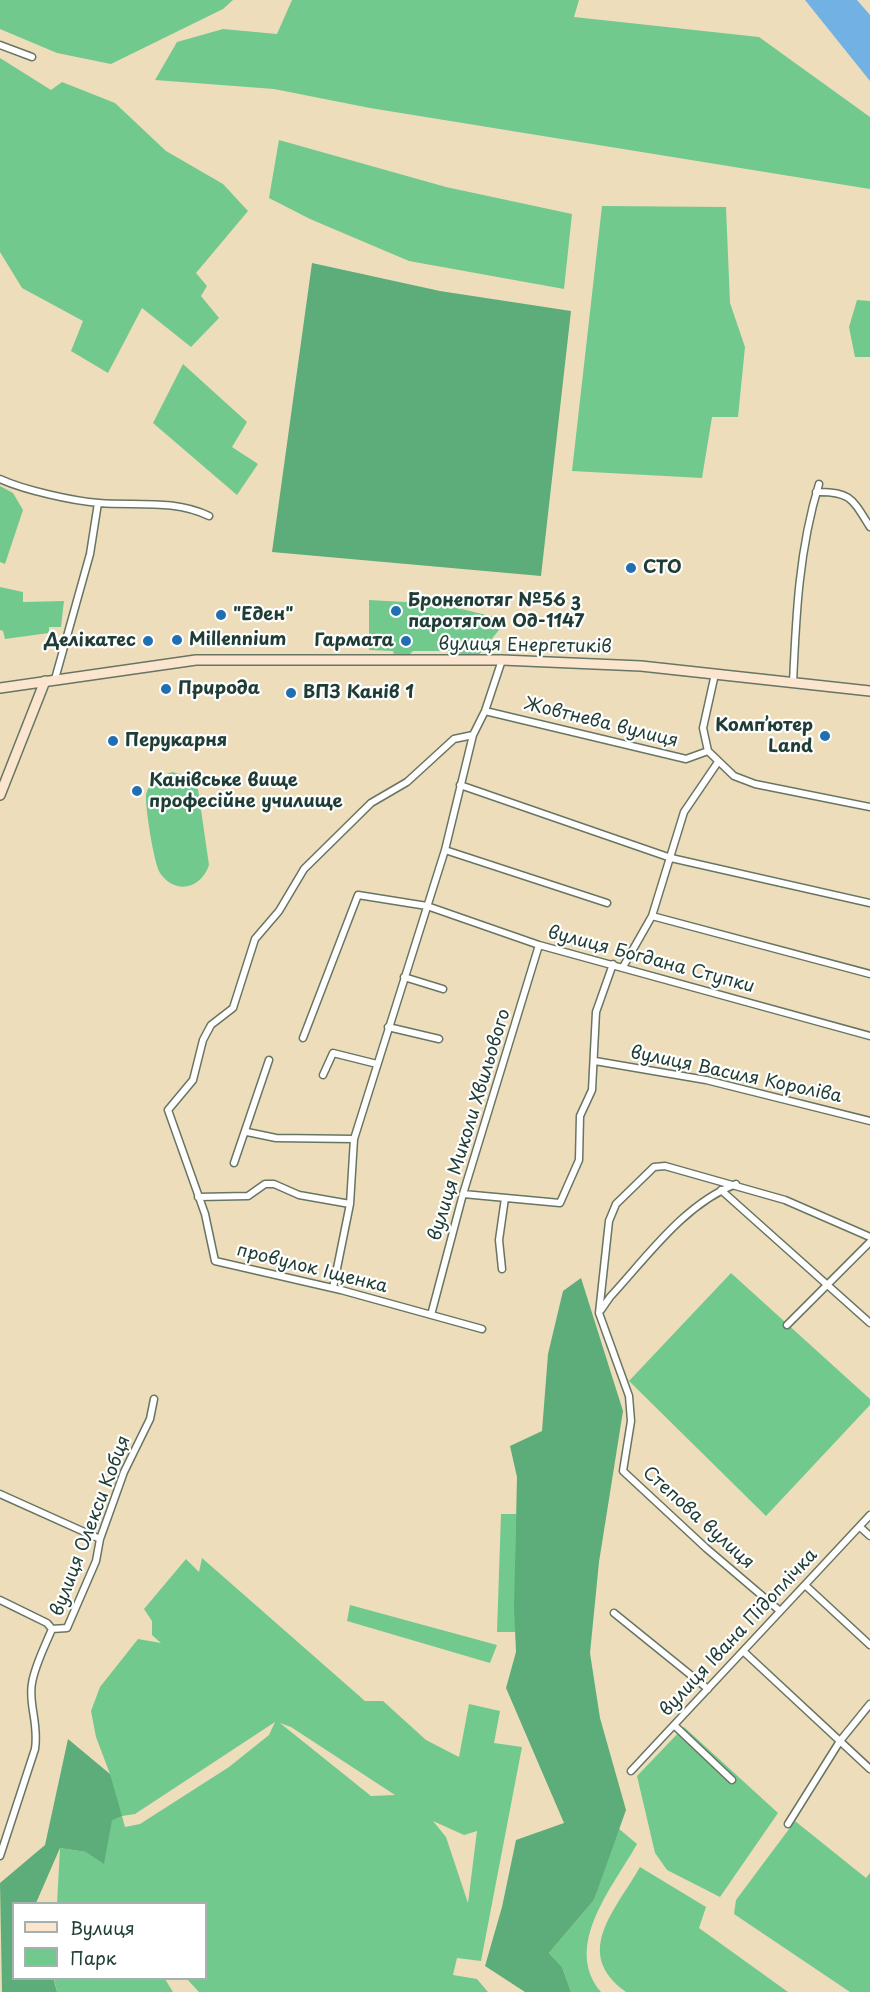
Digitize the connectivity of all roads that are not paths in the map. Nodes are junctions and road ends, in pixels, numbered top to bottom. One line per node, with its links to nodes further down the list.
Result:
1 (0, 45): 2 (street)
2 (32, 57)
3 (0, 479): 6 (street)
4 (819, 484): 5 (street)
5 (816, 492): 8 (street); 12 (street)
6 (98, 503): 7 (street); 11 (street)
7 (209, 516)
8 (870, 527)
9 (502, 660): 10 (main road, вулиця Енергетиків); 11 (main road, вулиця Енергетиків); 15 (street)
10 (715, 674): 12 (main road, вулиця Енергетиків); 17 (street)
11 (50, 680): 13 (main road, вулиця Енергетиків); 20 (main road)
12 (793, 683): 14 (main road, вулиця Енергетиків)
13 (0, 688)
14 (870, 691)
15 (485, 711): 16 (street); 17 (street, Жовтнева вулиця)
16 (473, 735): 19 (street); 49 (street, провулок Іщенка)
17 (708, 751): 18 (street)
18 (718, 762): 21 (street); 23 (street)
19 (460, 785): 22 (street); 23 (street)
20 (0, 795)
21 (870, 807)
22 (445, 850): 24 (street); 26 (street)
23 (672, 858): 25 (street); 27 (street)
24 (607, 903)
25 (870, 903)
26 (427, 906): 28 (street, вулиця Богдана Ступки); 32 (street); 36 (street, вулиця Богдана Ступки)
27 (652, 916): 30 (street); 31 (street)
28 (539, 945): 29 (street, вулиця Богдана Ступки); 48 (street, вулиця Миколи Хвильового)
29 (613, 964): 30 (street, вулиця Богдана Ступки); 39 (street)
30 (623, 967): 35 (street, вулиця Богдана Ступки)
31 (870, 974)
32 (404, 977): 33 (street); 34 (street)
33 (443, 989)
34 (388, 1028): 37 (street); 40 (street)
35 (870, 1036)
36 (303, 1038)
37 (439, 1039)
38 (269, 1060): 43 (street)
39 (595, 1061): 42 (street, вулиця Василя Короліва); 50 (street)
40 (377, 1064): 41 (street); 44 (street)
41 (323, 1075)
42 (870, 1121)
43 (247, 1132): 44 (street); 45 (street)
44 (354, 1138): 51 (street)
45 (234, 1163)
46 (736, 1184): 47 (street); 52 (street); 57 (street)
47 (721, 1190): 55 (street); 57 (street)
48 (463, 1194): 50 (street); 58 (street, вулиця Миколи Хвильового)
49 (198, 1197): 51 (street); 56 (street, провулок Іщенка)
50 (505, 1198): 54 (street)
51 (350, 1204): 56 (street)
52 (870, 1237)
53 (870, 1242): 55 (street)
54 (502, 1269)
55 (829, 1286): 59 (street); 60 (street)
56 (333, 1288): 58 (street, провулок Іщенка)
57 (599, 1313): 70 (street, Степова вулиця)
58 (431, 1315): 61 (street, провулок Іщенка)
59 (870, 1323)
60 (787, 1325)
61 (482, 1329)
62 (154, 1400): 67 (street, вулиця Олекси Кобця)
63 (0, 1494): 67 (street)
64 (870, 1515): 65 (street, вулиця Івана Підоплічка)
65 (860, 1527): 66 (street); 68 (street, вулиця Івана Підоплічка)
66 (870, 1536)
67 (100, 1539): 72 (street, вулиця Олекси Кобця)
68 (805, 1585): 70 (street, вулиця Івана Підоплічка); 73 (street)
69 (0, 1600): 72 (street)
70 (780, 1611): 74 (street, вулиця Івана Підоплічка)
71 (614, 1613): 75 (street)
72 (52, 1629): 83 (street, вулиця Олекси Кобця)
73 (870, 1645)
74 (743, 1651): 75 (street, вулиця Івана Підоплічка); 78 (street)
75 (708, 1689): 77 (street, вулиця Івана Підоплічка)
76 (870, 1704): 78 (street)
77 (674, 1725): 80 (street, вулиця Івана Підоплічка); 81 (street)
78 (840, 1741): 79 (street); 82 (street)
79 (870, 1769)
80 (631, 1771)
81 (732, 1780)
82 (788, 1824)
83 (0, 1856)

